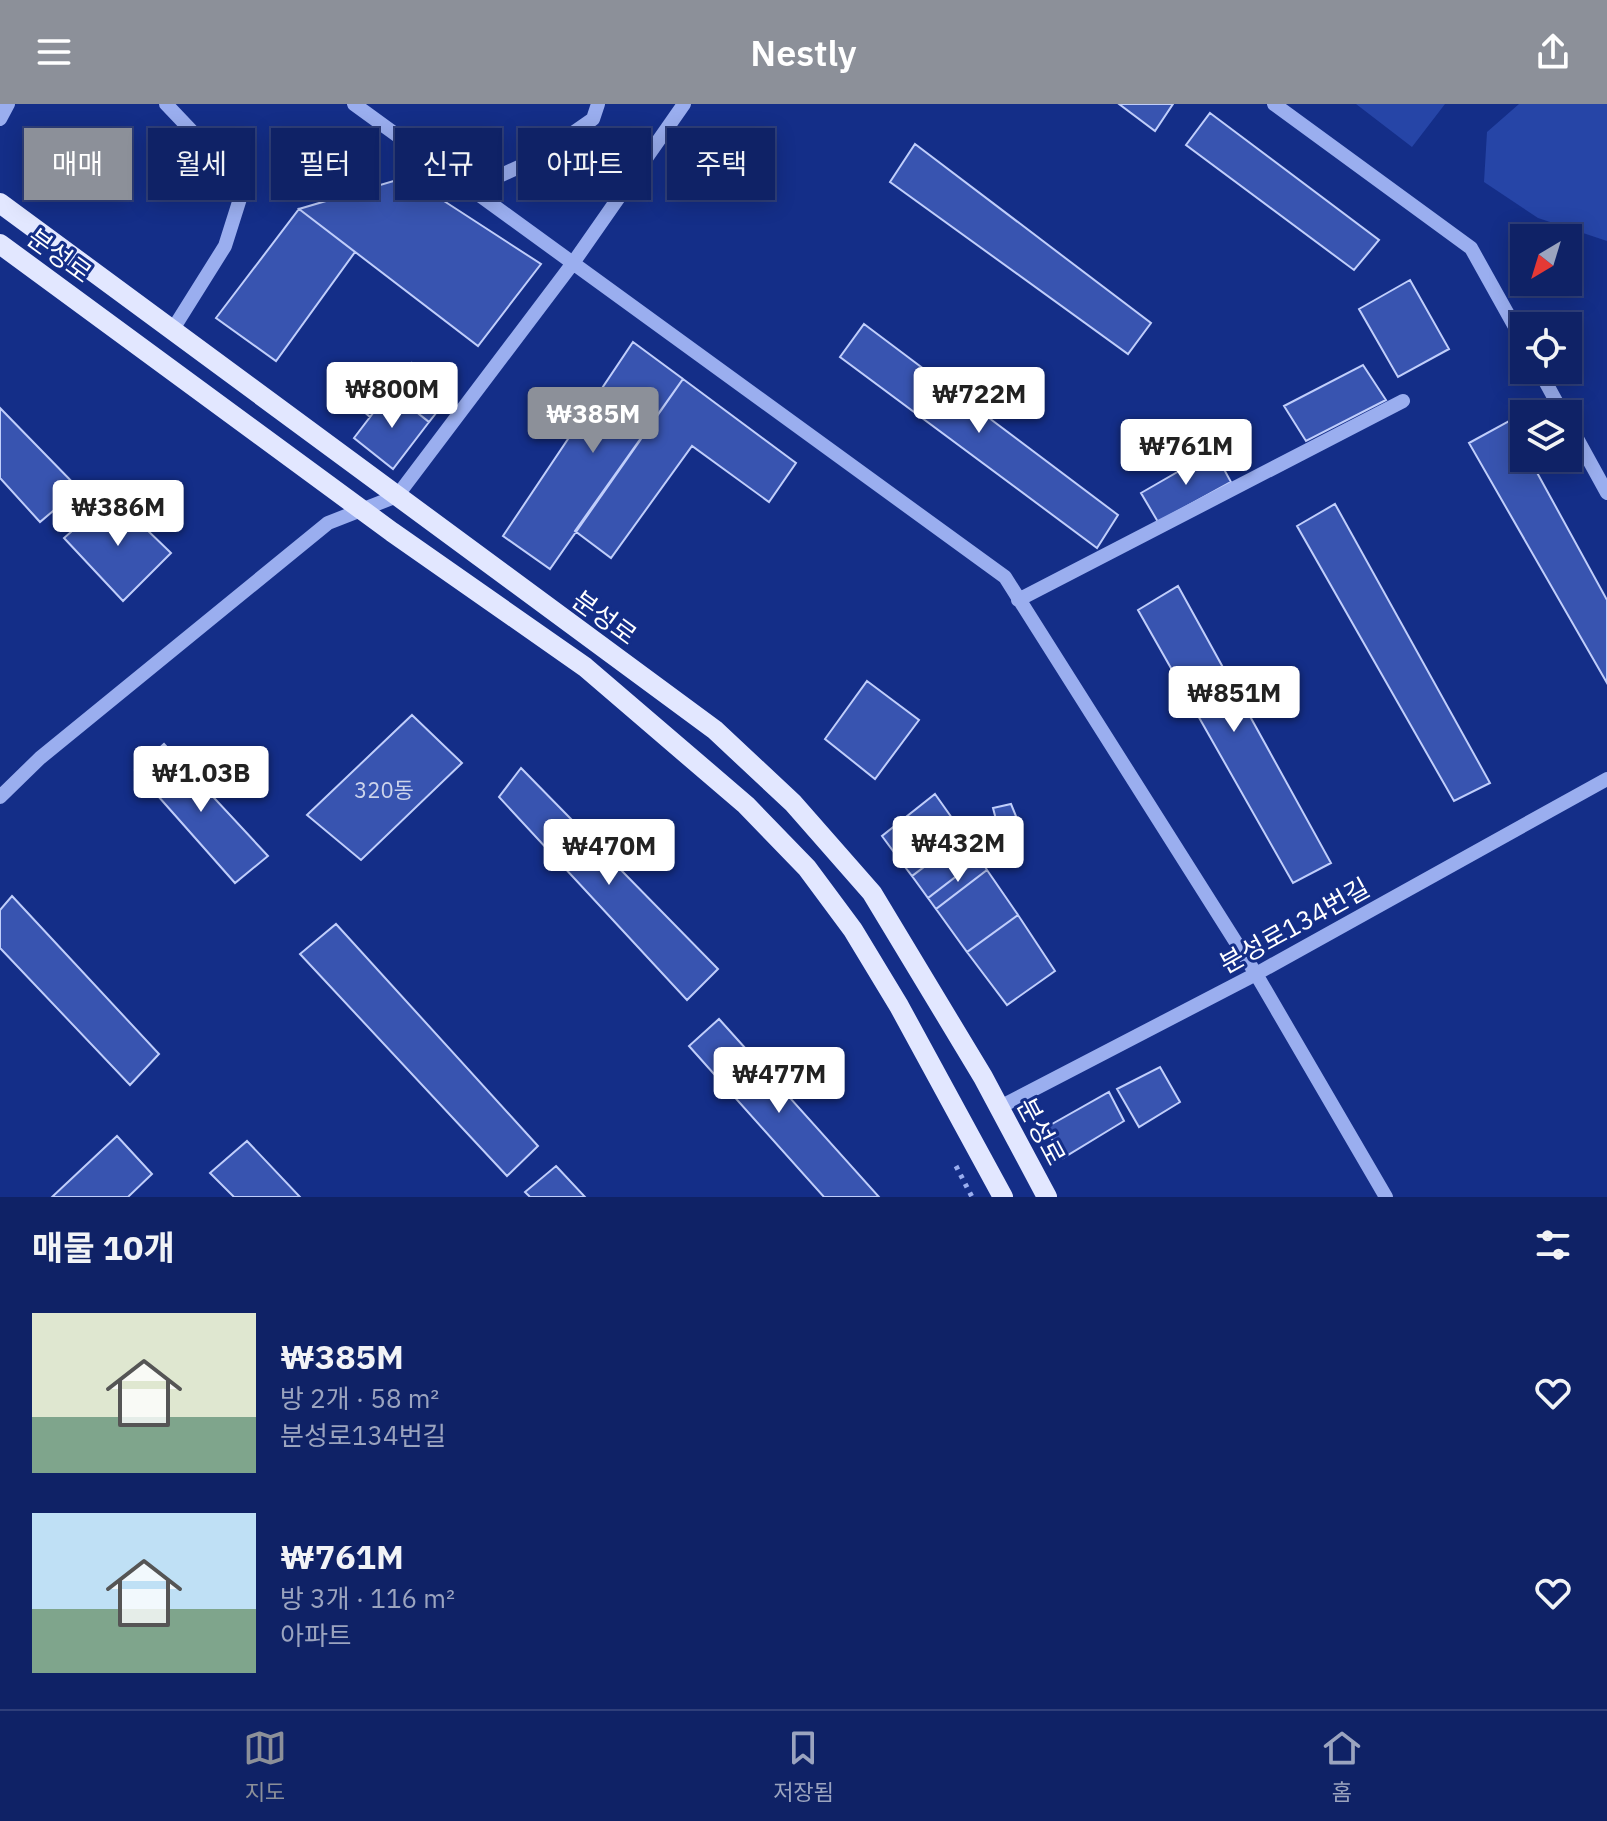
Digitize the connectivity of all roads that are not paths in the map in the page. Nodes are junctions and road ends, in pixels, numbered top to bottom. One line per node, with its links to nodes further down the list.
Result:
1 (8, 104): 7 (street)
2 (166, 104): 15 (street)
3 (354, 104): 8 (street)
4 (598, 104): 9 (street)
5 (684, 104): 13 (street)
6 (1274, 104): 14 (street)
7 (0, 119)
8 (395, 134)
9 (502, 175)
10 (486, 200): 13 (street)
11 (0, 203): 15 (main road, 분성로)
12 (0, 244): 20 (main road, 분성로)
13 (573, 263): 19 (street); 21 (street)
14 (1510, 318)
15 (173, 329): 19 (main road, 분성로)
16 (1403, 401): 21 (street)
17 (1582, 447): 18 (street)
18 (1607, 493)
19 (397, 496): 20 (street); 25 (main road, 분성로)
20 (360, 508): 23 (street); 26 (main road, 분성로)
21 (1018, 600): 24 (street)
22 (1607, 779): 24 (street, 분성로134번길)
23 (0, 797)
24 (1256, 974): 25 (street, 분성로134번길); 28 (street)
25 (1000, 1107): 27 (main road, 분성로)
26 (1003, 1197)
27 (1047, 1197)
28 (1386, 1197)

